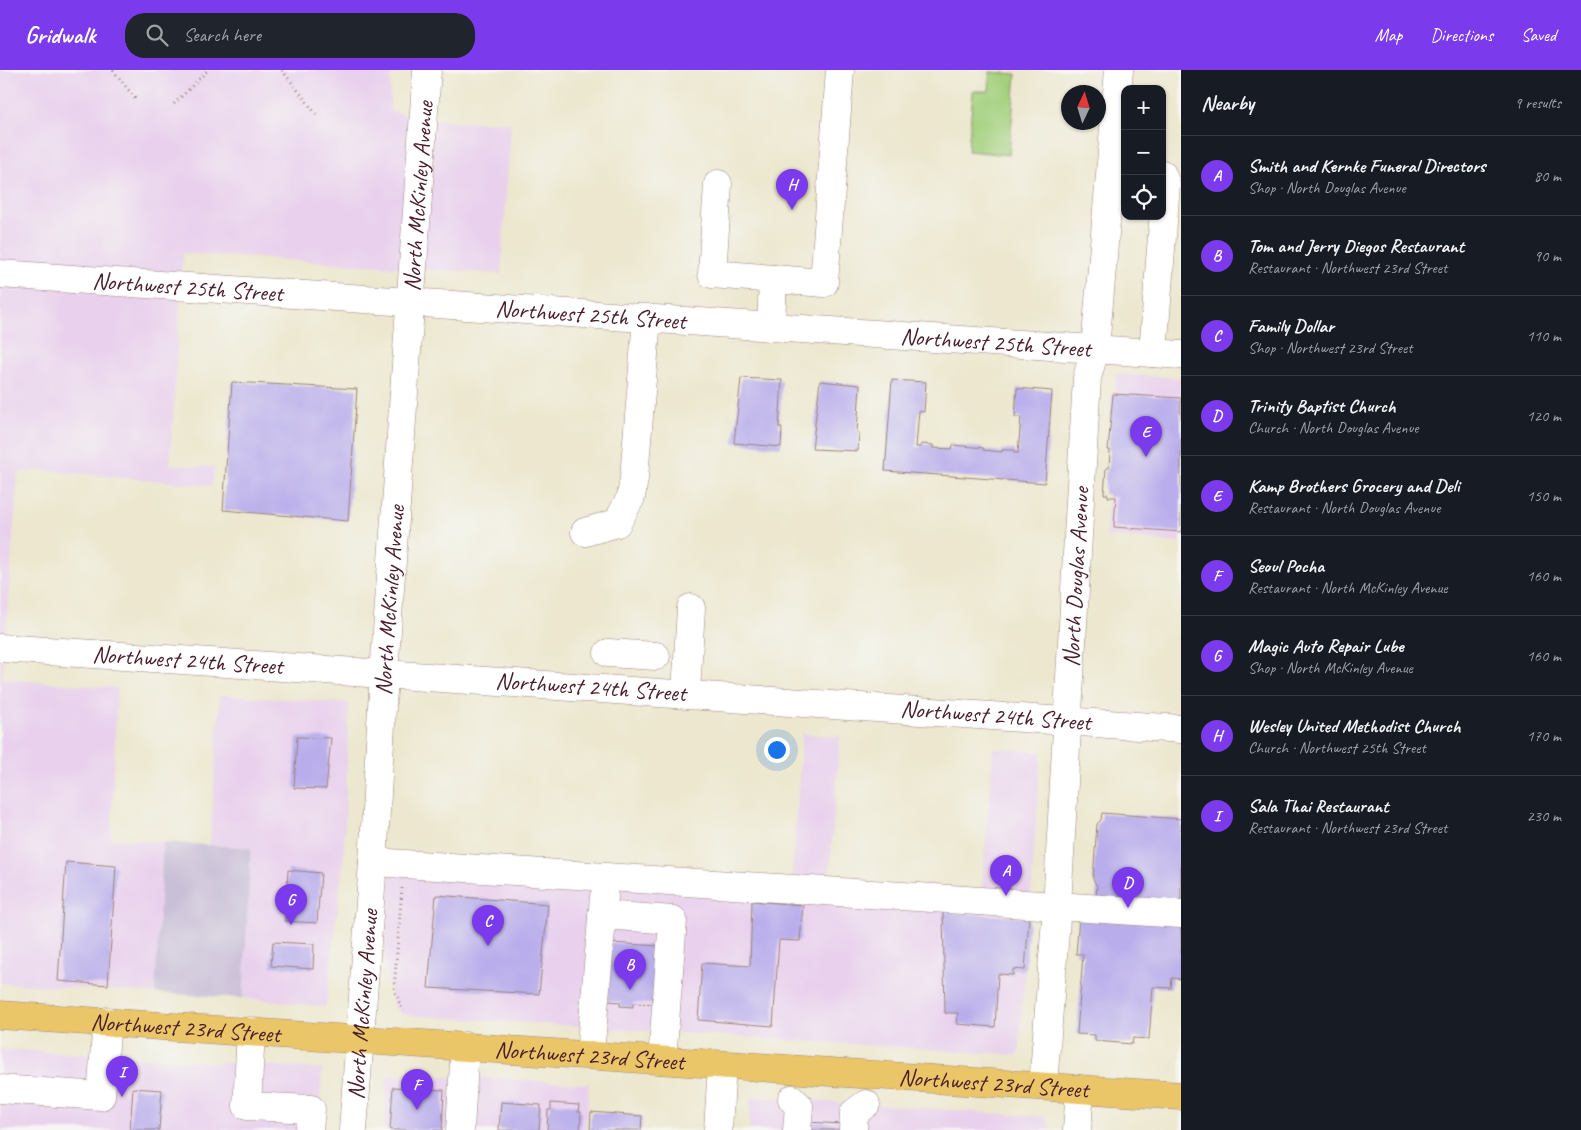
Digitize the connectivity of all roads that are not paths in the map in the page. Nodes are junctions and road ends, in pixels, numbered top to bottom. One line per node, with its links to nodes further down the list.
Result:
1 (427, 70): 9 (street, North McKinley Avenue)
2 (840, 70): 8 (street)
3 (1118, 70): 4 (street, North Douglas Avenue)
4 (1120, 117): 12 (street, North Douglas Avenue)
5 (1162, 175): 13 (street)
6 (718, 184): 8 (street)
7 (0, 274): 9 (street, Northwest 25th Street)
8 (773, 279): 11 (street)
9 (412, 302): 10 (street, Northwest 25th Street); 19 (street, North McKinley Avenue)
10 (647, 318): 11 (street, Northwest 25th Street); 15 (street)
11 (771, 326): 12 (street, Northwest 25th Street)
12 (1095, 349): 13 (street, Northwest 25th Street); 22 (street, North Douglas Avenue)
13 (1153, 353): 14 (street, Northwest 25th Street)
14 (1181, 355)
15 (585, 532)
16 (691, 608): 21 (street)
17 (0, 648): 19 (street, Northwest 24th Street)
18 (608, 653): 20 (street)
19 (384, 672): 20 (street, Northwest 24th Street); 24 (street, North McKinley Avenue)
20 (635, 690): 21 (street, Northwest 24th Street)
21 (686, 693): 22 (street, Northwest 24th Street)
22 (1066, 720): 23 (street, Northwest 24th Street); 26 (street, North Douglas Avenue)
23 (1181, 729)
24 (373, 862): 25 (street); 32 (street, North McKinley Avenue)
25 (605, 877): 26 (street); 28 (street)
26 (1057, 906): 27 (street); 37 (street, North Douglas Avenue)
27 (1181, 914)
28 (602, 915): 34 (street); 35 (street)
29 (0, 1014): 30 (main road, Northwest 23rd Street)
30 (107, 1021): 31 (main road, Northwest 23rd Street); 38 (street)
31 (251, 1031): 32 (main road, Northwest 23rd Street); 43 (street)
32 (360, 1038): 33 (main road, Northwest 23rd Street); 44 (street, North McKinley Avenue)
33 (465, 1046): 34 (main road, Northwest 23rd Street); 45 (street)
34 (590, 1055): 35 (main road, Northwest 23rd Street)
35 (662, 1060): 36 (main road, Northwest 23rd Street)
36 (722, 1065): 37 (main road, Northwest 23rd Street); 46 (street)
37 (1043, 1086): 39 (main road, Northwest 23rd Street)
38 (0, 1089)
39 (1080, 1089): 40 (main road, Northwest 23rd Street); 49 (street)
40 (1181, 1096)
41 (792, 1099): 47 (street)
42 (866, 1104): 48 (street)
43 (309, 1130)
44 (353, 1130)
45 (460, 1130)
46 (718, 1130)
47 (797, 1130)
48 (853, 1130)
49 (1077, 1130)

